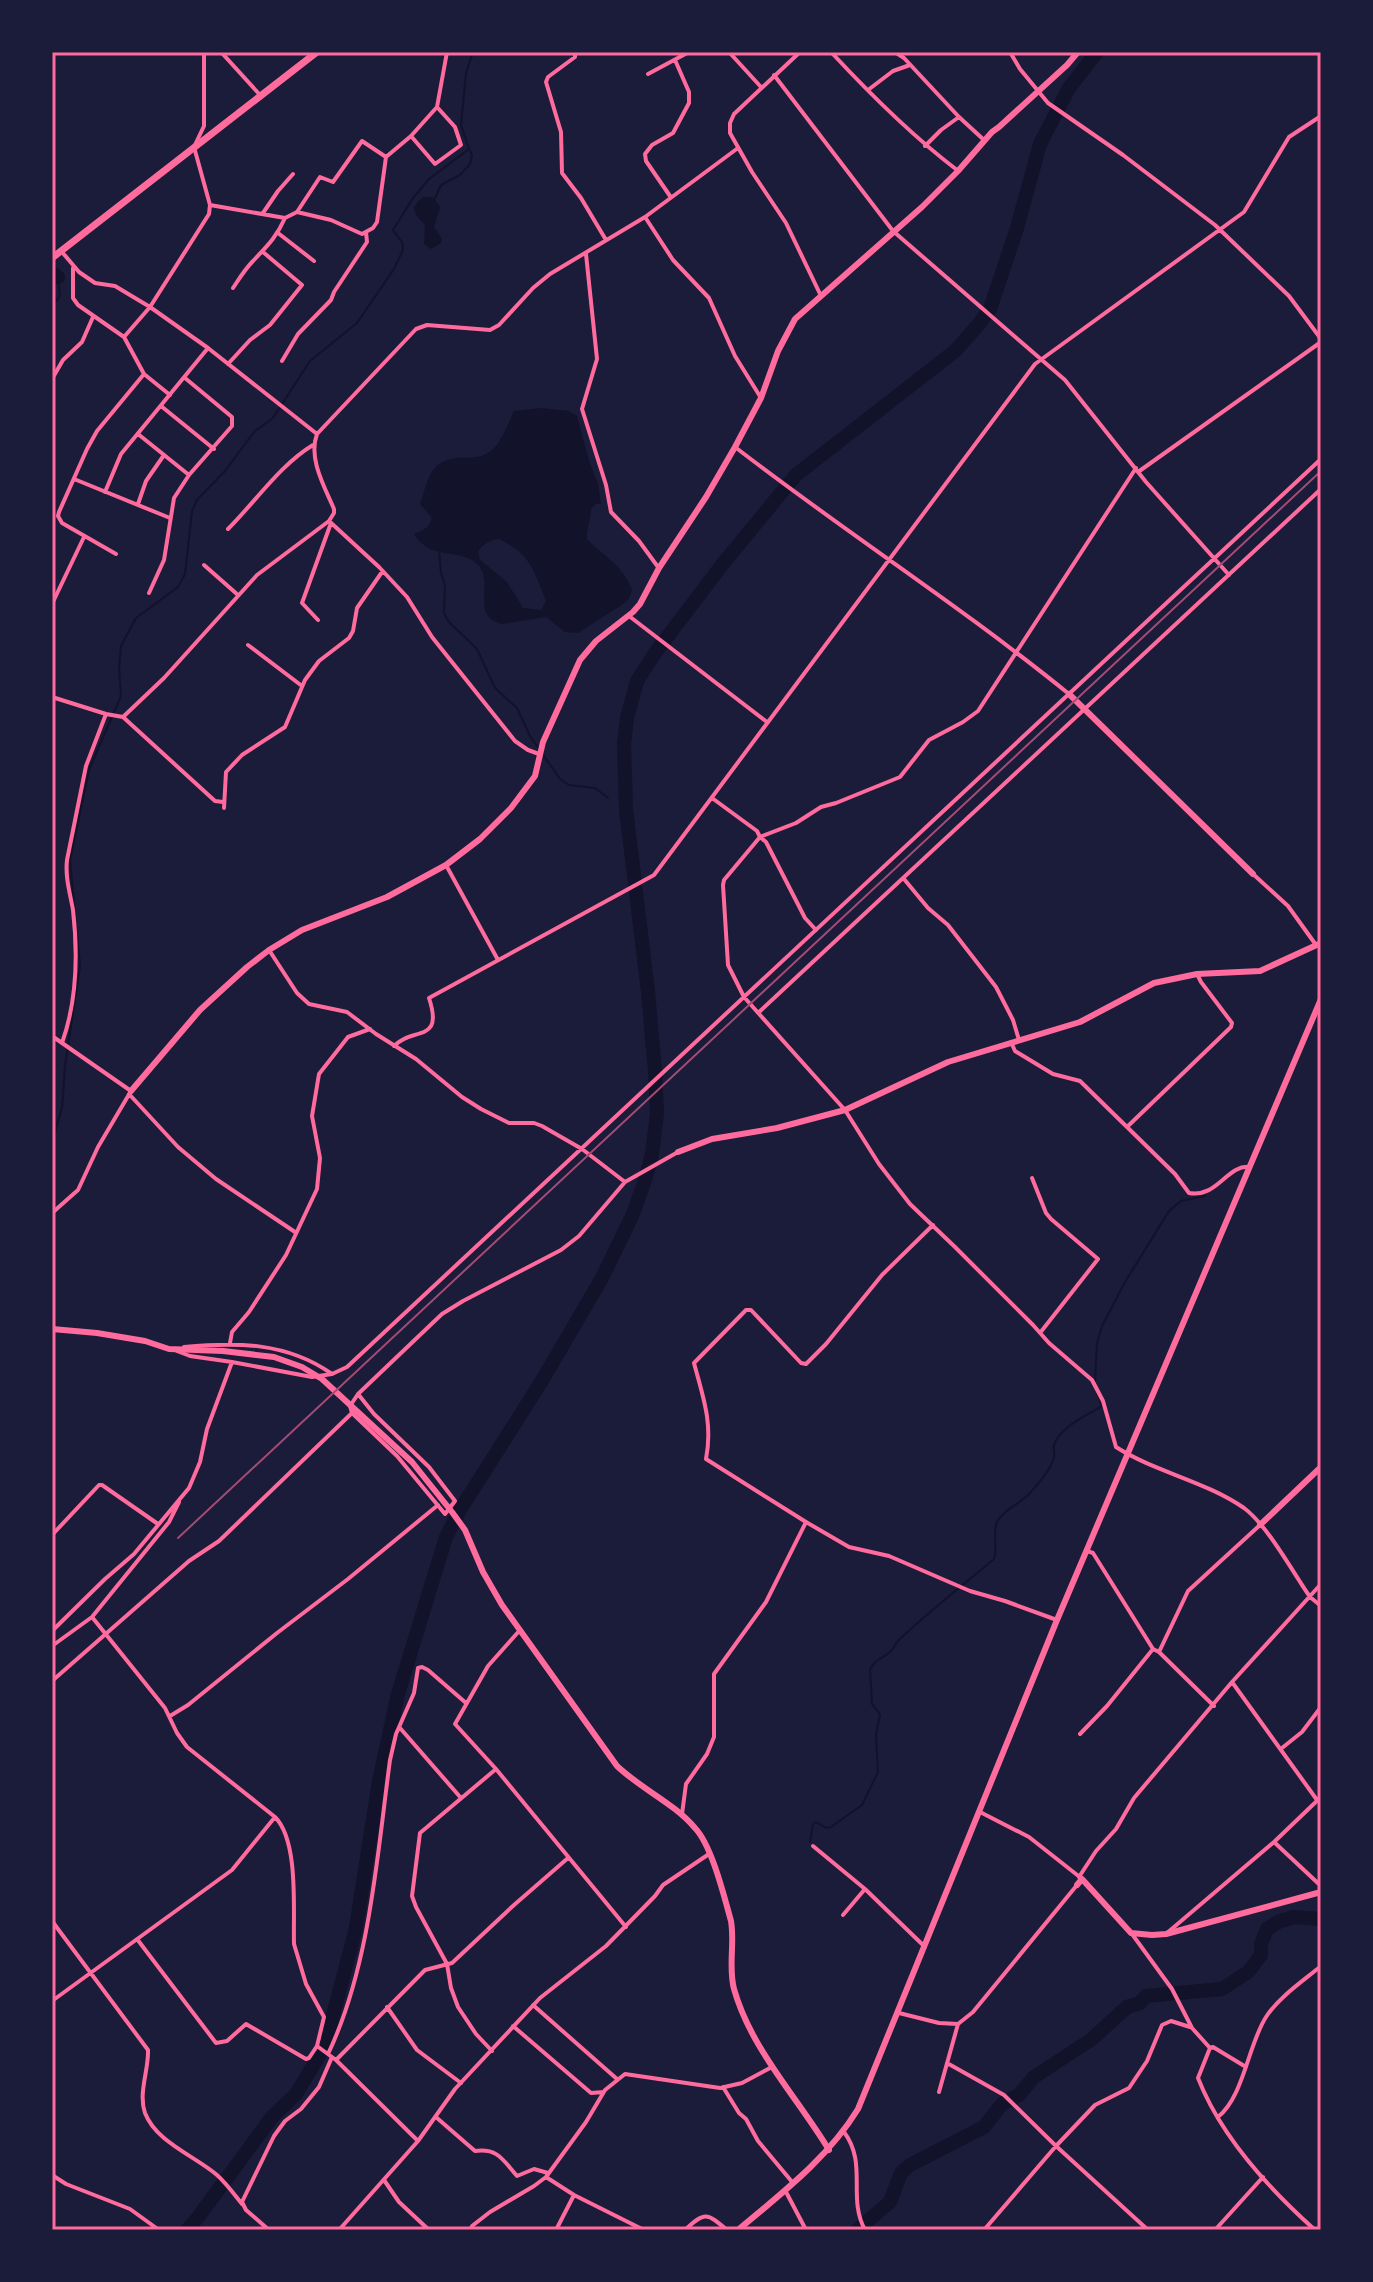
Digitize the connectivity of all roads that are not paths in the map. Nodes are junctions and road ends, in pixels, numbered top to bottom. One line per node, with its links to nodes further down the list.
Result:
1 (204, 52): 27 (street)
2 (221, 52): 20 (street)
3 (317, 52): 20 (main road)
4 (447, 52): 21 (street)
5 (575, 52): 42 (street)
6 (689, 52): 13 (street)
7 (729, 52): 17 (street)
8 (800, 52): 16 (street)
9 (831, 52): 18 (street)
10 (895, 52): 14 (street)
11 (1010, 52): 19 (street)
12 (1078, 52): 19 (street)
13 (675, 60): 15 (street); 32 (street)
14 (910, 65): 18 (street); 23 (street)
15 (648, 74)
16 (774, 75): 17 (street); 39 (street)
17 (761, 87): 28 (street)
18 (867, 90): 26 (street)
19 (1037, 91): 25 (street); 38 (street)
20 (260, 95): 27 (main road)
21 (437, 107): 24 (street); 24 (street)
22 (1321, 116): 38 (street)
23 (959, 117): 25 (street); 26 (street)
24 (411, 136): 29 (street)
25 (984, 140): 30 (street)
26 (925, 146): 30 (street)
27 (194, 147): 33 (street); 43 (main road)
28 (738, 148): 32 (street); 50 (street)
29 (386, 157): 34 (street); 40 (street)
30 (958, 171): 39 (street)
31 (293, 174): 35 (street)
32 (670, 197): 36 (street)
33 (210, 205): 35 (street); 51 (street)
34 (297, 212): 37 (street); 40 (street)
35 (263, 214): 37 (street)
36 (645, 217): 42 (street); 63 (street)
37 (285, 218): 41 (street)
38 (1220, 230): 54 (street); 56 (street)
39 (893, 231): 50 (street); 56 (street)
40 (366, 232): 57 (street)
41 (278, 233): 44 (street); 47 (street)
42 (606, 241): 45 (street)
43 (61, 251): 46 (main road); 48 (street)
44 (263, 252): 49 (street); 58 (street)
45 (586, 254): 66 (street); 86 (street)
46 (52, 258)
47 (314, 261)
48 (73, 268): 51 (street); 52 (street)
49 (233, 288)
50 (821, 296): 63 (street)
51 (150, 307): 53 (street); 55 (street)
52 (93, 317): 53 (street); 61 (street)
53 (124, 337): 59 (street)
54 (1321, 340): 72 (street)
55 (208, 348): 58 (street); 60 (street)
56 (1040, 360): 72 (street); 83 (street)
57 (282, 361)
58 (228, 364): 66 (street)
59 (144, 374): 62 (street); 74 (street)
60 (185, 378): 62 (street); 69 (street)
61 (52, 379)
62 (170, 395): 64 (street)
63 (761, 398): 68 (street)
64 (161, 406): 65 (street); 69 (street)
65 (138, 433): 70 (street); 76 (street)
66 (317, 434): 67 (street)
67 (313, 445): 79 (street); 80 (street)
68 (735, 447): 83 (street); 86 (street)
69 (214, 449): 73 (street)
70 (164, 455): 73 (street); 77 (street)
71 (1321, 459): 84 (street)
72 (1137, 470): 84 (street); 95 (street)
73 (189, 475): 78 (street)
74 (74, 479): 76 (street); 81 (street)
75 (1321, 489): 88 (street)
76 (105, 492): 77 (street)
77 (138, 504): 78 (street)
78 (170, 518): 89 (street)
79 (330, 522): 87 (street); 90 (street); 93 (street)
80 (228, 529)
81 (84, 537): 82 (street); 91 (street)
82 (116, 554)
83 (890, 559): 95 (street); 102 (street)
84 (1215, 559): 88 (street); 97 (street)
85 (204, 565): 90 (street)
86 (659, 568): 92 (street)
87 (382, 572): 96 (street); 103 (street)
88 (1229, 575): 99 (street)
89 (149, 593)
90 (238, 595): 101 (street)
91 (52, 604)
92 (628, 616): 102 (street); 103 (street)
93 (318, 620)
94 (248, 645): 96 (street)
95 (1017, 651): 97 (street); 105 (street)
96 (302, 686): 101 (street)
97 (1069, 694): 99 (street); 109 (street)
98 (52, 697): 100 (street)
99 (1085, 709): 107 (street); 108 (street)
100 (106, 714): 101 (street); 121 (street)
101 (123, 717)
102 (767, 722): 104 (street)
103 (540, 754): 106 (street)
104 (712, 798): 105 (street); 112 (street)
105 (760, 837): 109 (street); 114 (street)
106 (446, 865): 111 (street); 112 (street)
107 (1253, 874): 110 (street)
108 (904, 879): 116 (street); 119 (street)
109 (817, 931): 114 (street)
110 (1319, 944): 113 (street)
111 (269, 950): 117 (street); 123 (street)
112 (498, 960): 122 (street)
113 (1197, 974): 119 (street); 125 (street)
114 (744, 997): 116 (street); 126 (street)
115 (1321, 999): 128 (street)
116 (758, 1013): 124 (street)
117 (370, 1029): 122 (street); 133 (street)
118 (52, 1036): 121 (street)
119 (1019, 1040): 120 (street)
120 (1011, 1042): 124 (street); 125 (street)
121 (62, 1043): 123 (street)
122 (394, 1046): 126 (street)
123 (130, 1093): 131 (street); 133 (street)
124 (845, 1110): 127 (street); 132 (street)
125 (1128, 1126): 128 (street)
126 (582, 1149): 130 (street); 141 (street)
127 (678, 1152): 130 (street)
128 (1250, 1167): 144 (street)
129 (1032, 1178): 135 (street)
130 (625, 1182): 142 (street)
131 (52, 1213)
132 (933, 1225): 135 (street); 149 (street)
133 (295, 1232): 136 (street)
134 (52, 1329): 137 (street)
135 (1040, 1333): 144 (street)
136 (230, 1343): 137 (street); 138 (street)
137 (169, 1349): 139 (street); 148 (street)
138 (297, 1355): 140 (street); 141 (street)
139 (232, 1362): 140 (street); 146 (street)
140 (290, 1373): 141 (street)
141 (332, 1374)
142 (358, 1394): 143 (street); 148 (street)
143 (352, 1413): 147 (street); 163 (street)
144 (1128, 1453): 151 (street); 153 (street)
145 (1321, 1467): 151 (street)
146 (180, 1499): 150 (street); 157 (street)
147 (438, 1505): 148 (street); 168 (street)
148 (450, 1510): 159 (street)
149 (806, 1522): 158 (street); 176 (street)
150 (158, 1524): 152 (street); 160 (street)
151 (1260, 1525): 155 (street); 162 (street)
152 (52, 1535)
153 (1087, 1551): 158 (street); 162 (street)
154 (1321, 1584): 155 (street)
155 (1310, 1597): 156 (street); 164 (street)
156 (1321, 1606)
157 (92, 1617): 161 (street); 168 (street)
158 (1057, 1620): 175 (street)
159 (520, 1630): 165 (street); 176 (street)
160 (52, 1631)
161 (52, 1646)
162 (1156, 1651): 166 (street); 170 (street)
163 (52, 1681)
164 (1232, 1682): 166 (street); 171 (street)
165 (466, 1703): 169 (street); 172 (street)
166 (1214, 1706): 182 (street)
167 (1321, 1707): 171 (street)
168 (170, 1716): 177 (street)
169 (400, 1728): 173 (street); 205 (street)
170 (1080, 1734)
171 (1282, 1748): 174 (street)
172 (496, 1769): 173 (street); 181 (street)
173 (461, 1798): 192 (street)
174 (1319, 1799): 178 (street)
175 (980, 1812): 182 (street); 191 (street)
176 (682, 1815): 180 (street)
177 (275, 1817): 190 (street); 202 (street)
178 (1274, 1842): 184 (street); 189 (street)
179 (813, 1846): 183 (street)
180 (709, 1854): 187 (street); 207 (street)
181 (568, 1858): 187 (street); 192 (street)
182 (1080, 1880): 188 (street); 199 (street)
183 (865, 1889): 185 (street); 191 (street)
184 (1321, 1889): 189 (street)
185 (843, 1915)
186 (52, 1921): 194 (street)
187 (626, 1927): 196 (street)
188 (1131, 1933): 189 (street); 201 (street)
189 (1166, 1934)
190 (137, 1939): 194 (street); 202 (street)
191 (926, 1947): 198 (street)
192 (447, 1964): 197 (street); 204 (street)
193 (1321, 1966): 208 (street)
194 (90, 1973): 195 (street); 227 (street)
195 (52, 2001)
196 (533, 2005): 200 (street); 209 (street)
197 (387, 2007): 205 (street); 210 (street)
198 (899, 2013): 199 (street); 216 (street)
199 (958, 2024): 206 (street)
200 (513, 2026): 204 (street); 212 (street)
201 (1192, 2028): 203 (street); 218 (street)
202 (317, 2047): 205 (street)
203 (1210, 2048): 208 (street); 214 (street)
204 (492, 2051): 210 (street)
205 (331, 2056): 217 (street); 227 (street)
206 (947, 2063): 213 (street); 218 (street)
207 (773, 2067): 211 (street); 219 (street)
208 (1246, 2067): 214 (street)
209 (617, 2079): 211 (street); 212 (street)
210 (461, 2083): 215 (street)
211 (723, 2087): 224 (street)
212 (604, 2092): 221 (street)
213 (939, 2092)
214 (1218, 2117): 222 (street)
215 (437, 2118): 217 (street); 221 (street)
216 (844, 2132): 219 (street); 239 (street)
217 (418, 2141): 223 (street)
218 (1056, 2146): 240 (street); 241 (street)
219 (829, 2150): 224 (street)
220 (52, 2175): 228 (street)
221 (547, 2175): 226 (street); 232 (street)
222 (1263, 2177): 242 (street); 243 (street)
223 (384, 2180): 230 (street); 231 (street)
224 (793, 2183): 225 (street)
225 (785, 2190): 237 (street); 238 (street)
226 (574, 2195): 233 (street); 234 (street)
227 (242, 2204): 229 (street)
228 (159, 2230)
229 (268, 2230)
230 (339, 2230)
231 (429, 2230)
232 (471, 2230)
233 (556, 2230)
234 (644, 2230)
235 (685, 2230): 236 (street)
236 (727, 2230)
237 (738, 2230)
238 (806, 2230)
239 (865, 2230)
240 (984, 2230)
241 (1148, 2230)
242 (1215, 2230)
243 (1315, 2230)

